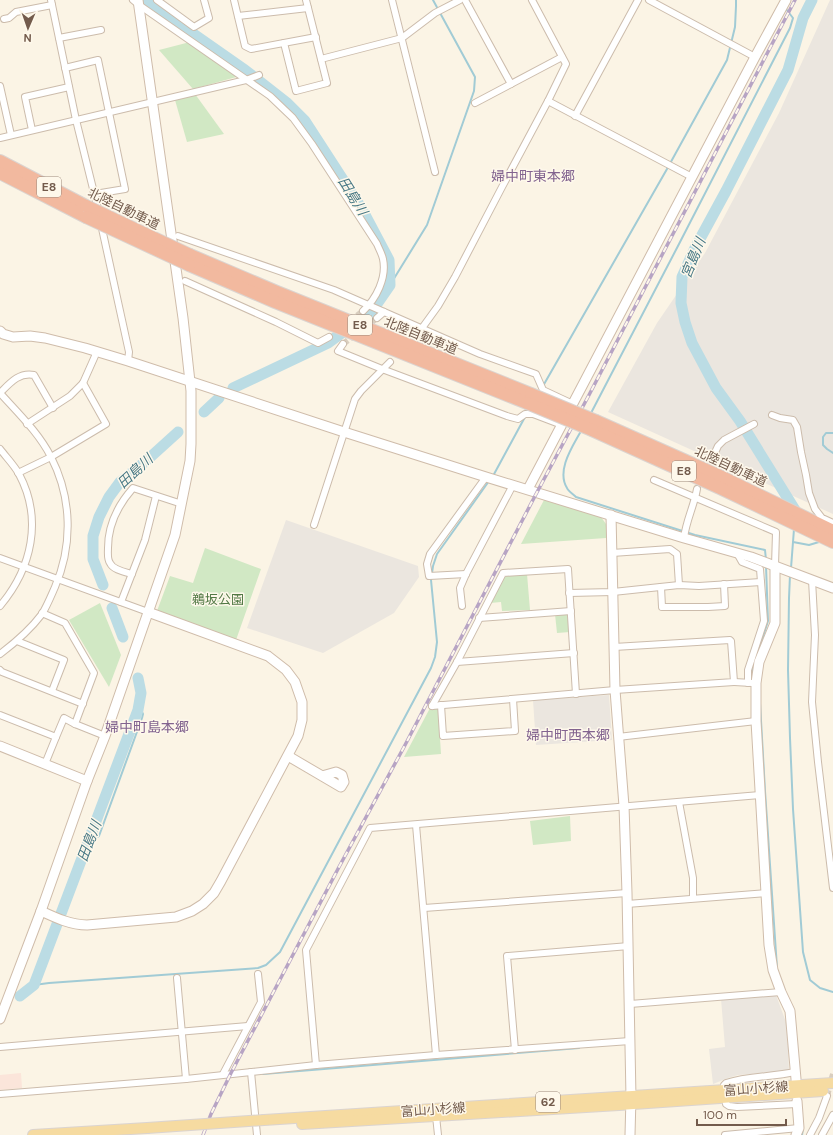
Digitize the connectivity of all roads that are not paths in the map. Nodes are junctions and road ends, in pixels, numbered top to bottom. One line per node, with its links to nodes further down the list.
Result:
1 (157, 0): 2 (street)
2 (204, 0)
3 (234, 0): 15 (street)
4 (306, 0): 14 (street)
5 (392, 0): 20 (street)
6 (460, 0): 20 (street)
7 (465, 0): 28 (street)
8 (532, 0): 22 (street)
9 (638, 0): 35 (street)
10 (649, 0): 23 (street)
11 (786, 0): 23 (street)
12 (52, 2): 16 (street); 19 (street)
13 (137, 2): 27 (street); 31 (street)
14 (308, 8): 15 (street); 18 (street)
15 (238, 16): 21 (street)
16 (4, 19)
17 (101, 30): 19 (street)
18 (316, 37): 21 (street); 24 (street)
19 (59, 38): 25 (street)
20 (402, 38): 24 (street); 41 (street)
21 (284, 44): 24 (street)
22 (562, 57): 28 (street); 33 (street)
23 (755, 57): 43 (street)
24 (321, 59)
25 (65, 68): 30 (street); 34 (street)
26 (259, 75): 27 (street)
27 (246, 80): 31 (street); 48 (street)
28 (511, 84): 32 (street)
29 (0, 86): 38 (street)
30 (69, 87): 36 (street); 37 (street)
31 (153, 102): 34 (street); 61 (street)
32 (475, 102)
33 (548, 102): 35 (street); 52 (street)
34 (109, 112): 36 (street); 44 (street)
35 (575, 116): 43 (street)
36 (76, 120): 37 (street); 44 (street)
37 (32, 130): 38 (street)
38 (11, 135): 39 (street)
39 (0, 138)
40 (0, 161): 45 (highway, 北陸自動車道 / E8)
41 (435, 172)
42 (0, 173): 45 (highway, 北陸自動車道 / E8)
43 (692, 177): 64 (street)
44 (95, 194): 58 (street)
45 (86, 212): 70 (highway, 北陸自動車道 / E8, bridge)
46 (178, 236): 48 (street)
47 (185, 281): 55 (street)
48 (370, 305): 49 (street); 50 (street)
49 (363, 312)
50 (384, 312): 51 (street); 52 (street)
51 (376, 318)
52 (423, 328): 54 (street); 64 (street)
53 (0, 331): 57 (street)
54 (417, 335)
55 (329, 337)
56 (343, 344): 60 (street)
57 (95, 351): 58 (street); 62 (street)
58 (128, 361): 61 (street)
59 (390, 362): 60 (street)
60 (382, 369): 69 (street); 71 (street)
61 (190, 380): 71 (street); 83 (street)
62 (83, 383): 65 (street); 73 (street)
63 (0, 393): 65 (street); 67 (street)
64 (573, 404): 69 (street)
65 (53, 408): 67 (street)
66 (772, 415): 85 (street)
67 (27, 424): 73 (street)
68 (754, 424): 74 (street)
69 (562, 425): 79 (street)
70 (594, 426): 87 (highway, 北陸自動車道 / E8); 89 (highway, 北陸自動車道 / E8)
71 (344, 432): 76 (street); 86 (street)
72 (0, 449): 75 (street)
73 (51, 457): 75 (street); 97 (street)
74 (712, 459)
75 (18, 473): 94 (street)
76 (486, 477): 78 (street); 96 (street)
77 (654, 480): 82 (street)
78 (513, 485): 79 (street); 96 (street)
79 (528, 489): 84 (street)
80 (697, 489): 82 (street)
81 (156, 496): 83 (street); 95 (street); 95 (street)
82 (696, 499): 88 (street); 93 (street)
83 (182, 504): 110 (street)
84 (611, 515): 88 (street); 90 (street)
85 (833, 523)
86 (314, 525)
87 (833, 531)
88 (684, 538): 91 (street)
89 (833, 542)
90 (612, 553): 101 (street); 104 (street)
91 (737, 553): 93 (street); 99 (street)
92 (0, 558): 94 (street)
93 (775, 566): 98 (street); 120 (street)
94 (24, 567): 97 (street); 107 (street)
95 (132, 574): 106 (street)
96 (466, 574): 108 (street)
97 (58, 579): 106 (street); 111 (street)
98 (815, 581): 103 (street); 142 (street)
99 (761, 582): 100 (street); 120 (street)
100 (724, 584): 101 (street); 102 (street)
101 (679, 585): 102 (street)
102 (661, 587): 104 (street)
103 (833, 588)
104 (613, 592): 105 (street); 114 (street)
105 (569, 594): 109 (street); 112 (street)
106 (122, 602): 110 (street)
107 (0, 606)
108 (462, 606)
109 (570, 611): 112 (street); 115 (street)
110 (148, 612): 130 (street); 134 (street)
111 (42, 614): 113 (street); 125 (street)
112 (479, 618): 117 (street)
113 (17, 641): 116 (street); 122 (street)
114 (614, 647): 119 (street); 121 (street)
115 (574, 653): 117 (street); 123 (street)
116 (0, 654)
117 (457, 662): 126 (street)
118 (0, 670): 122 (street)
119 (734, 682): 120 (street); 121 (street)
120 (752, 683): 128 (street)
121 (615, 690): 123 (street); 132 (street)
122 (52, 692): 125 (street)
123 (576, 694): 124 (street)
124 (513, 699): 126 (street); 126 (street)
125 (83, 704): 129 (street)
126 (441, 705)
127 (0, 714): 131 (street)
128 (756, 721): 132 (street); 138 (street)
129 (75, 724): 130 (street); 131 (street)
130 (105, 736): 137 (street)
131 (56, 737): 135 (street)
132 (618, 737): 140 (street)
133 (0, 746): 135 (street)
134 (288, 756): 136 (street); 148 (street)
135 (45, 764): 137 (street)
136 (322, 776)
137 (87, 781): 148 (street)
138 (760, 795): 139 (street); 143 (street)
139 (679, 802): 140 (street); 145 (street)
140 (624, 806): 141 (street); 144 (street)
141 (416, 825): 147 (street); 161 (street)
142 (833, 888)
143 (766, 892): 145 (street); 152 (street)
144 (627, 893): 146 (street); 147 (street)
145 (693, 898): 146 (street)
146 (627, 904): 149 (street)
147 (424, 908): 160 (street)
148 (41, 912): 154 (street)
149 (629, 946): 153 (street); 159 (street)
150 (258, 974): 155 (street)
151 (178, 978): 156 (street)
152 (781, 992): 153 (street); 164 (street)
153 (630, 1004): 157 (street)
154 (0, 1019)
155 (248, 1026): 156 (street); 163 (street)
156 (182, 1031): 158 (street); 165 (street)
157 (630, 1041): 159 (street); 170 (street)
158 (0, 1047)
159 (515, 1050): 160 (street)
160 (436, 1055): 161 (street)
161 (316, 1065): 162 (street)
162 (252, 1072): 163 (street); 179 (street)
163 (223, 1074): 165 (street)
164 (795, 1075): 169 (street)
165 (186, 1078): 168 (street)
166 (833, 1083): 169 (main road, 富山小杉線 / 62)
167 (830, 1093): 169 (main road, 富山小杉線 / 62); 183 (street)
168 (0, 1094)
169 (725, 1094): 170 (main road, 富山小杉線 / 62); 171 (street)
170 (631, 1100): 173 (main road, 富山小杉線 / 62); 174 (main road, 富山小杉線 / 62); 181 (street)
171 (797, 1103): 176 (street)
172 (833, 1115): 184 (street)
173 (436, 1116): 174 (main road, 富山小杉線 / 62); 180 (street)
174 (264, 1123): 175 (main road, 富山小杉線 / 62)
175 (147, 1131): 177 (main road, 富山小杉線 / 62); 178 (main road, 富山小杉線 / 62)
176 (797, 1132): 182 (street)
177 (33, 1135)
178 (135, 1135)
179 (257, 1135)
180 (438, 1135)
181 (630, 1135)
182 (725, 1135)
183 (810, 1135)
184 (822, 1135)

